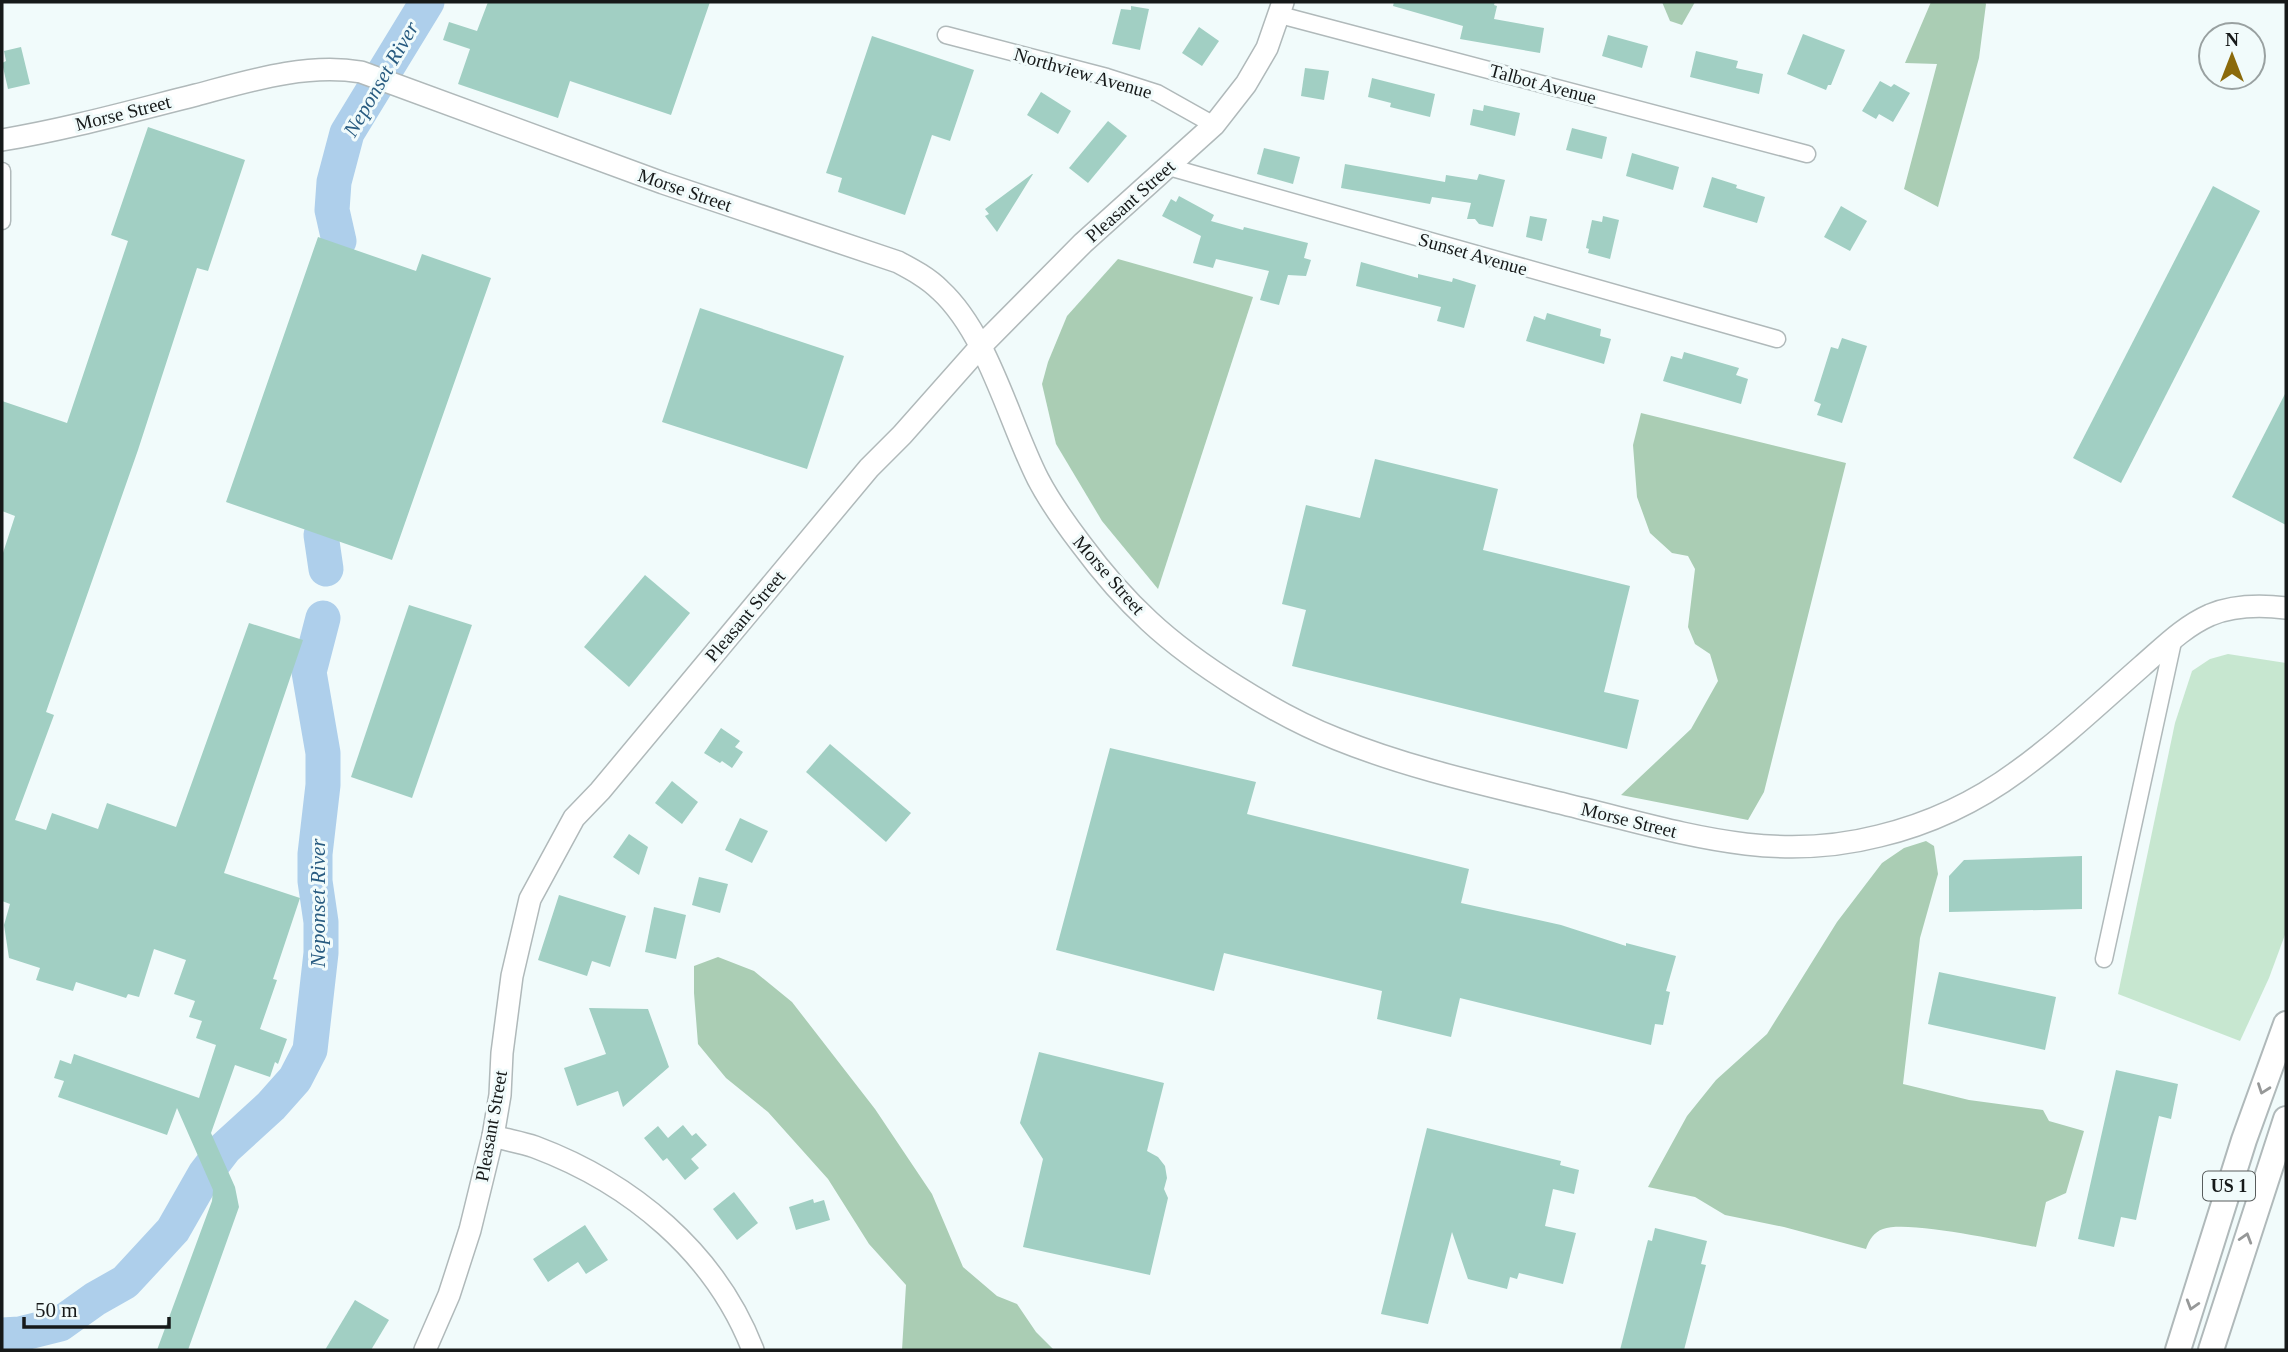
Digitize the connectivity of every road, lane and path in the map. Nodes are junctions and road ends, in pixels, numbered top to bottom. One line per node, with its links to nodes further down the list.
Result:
1 (1281, 8): 3 (street, Pleasant Street); 5 (street, Talbot Avenue)
2 (946, 35): 3 (street, Northview Avenue)
3 (1214, 125): 6 (street, Pleasant Street)
4 (2, 140): 10 (street, Morse Street)
5 (1807, 153)
6 (1169, 167): 9 (street, Sunset Avenue); 10 (street, Pleasant Street)
7 (2, 171): 8 (street)
8 (2, 221)
9 (1777, 340)
10 (980, 346): 12 (street, Morse Street); 16 (street, Pleasant Street)
11 (2286, 608): 12 (street, Morse Street)
12 (2174, 636): 13 (street)
13 (2104, 959)
14 (2286, 1024): 19 (main road, US 1, one-way to 19)
15 (2286, 1119): 20 (main road, US 1, one-way to 15)
16 (493, 1136): 17 (street, Pleasant Street); 18 (street)
17 (425, 1350)
18 (753, 1350)
19 (2178, 1350)
20 (2211, 1350)

